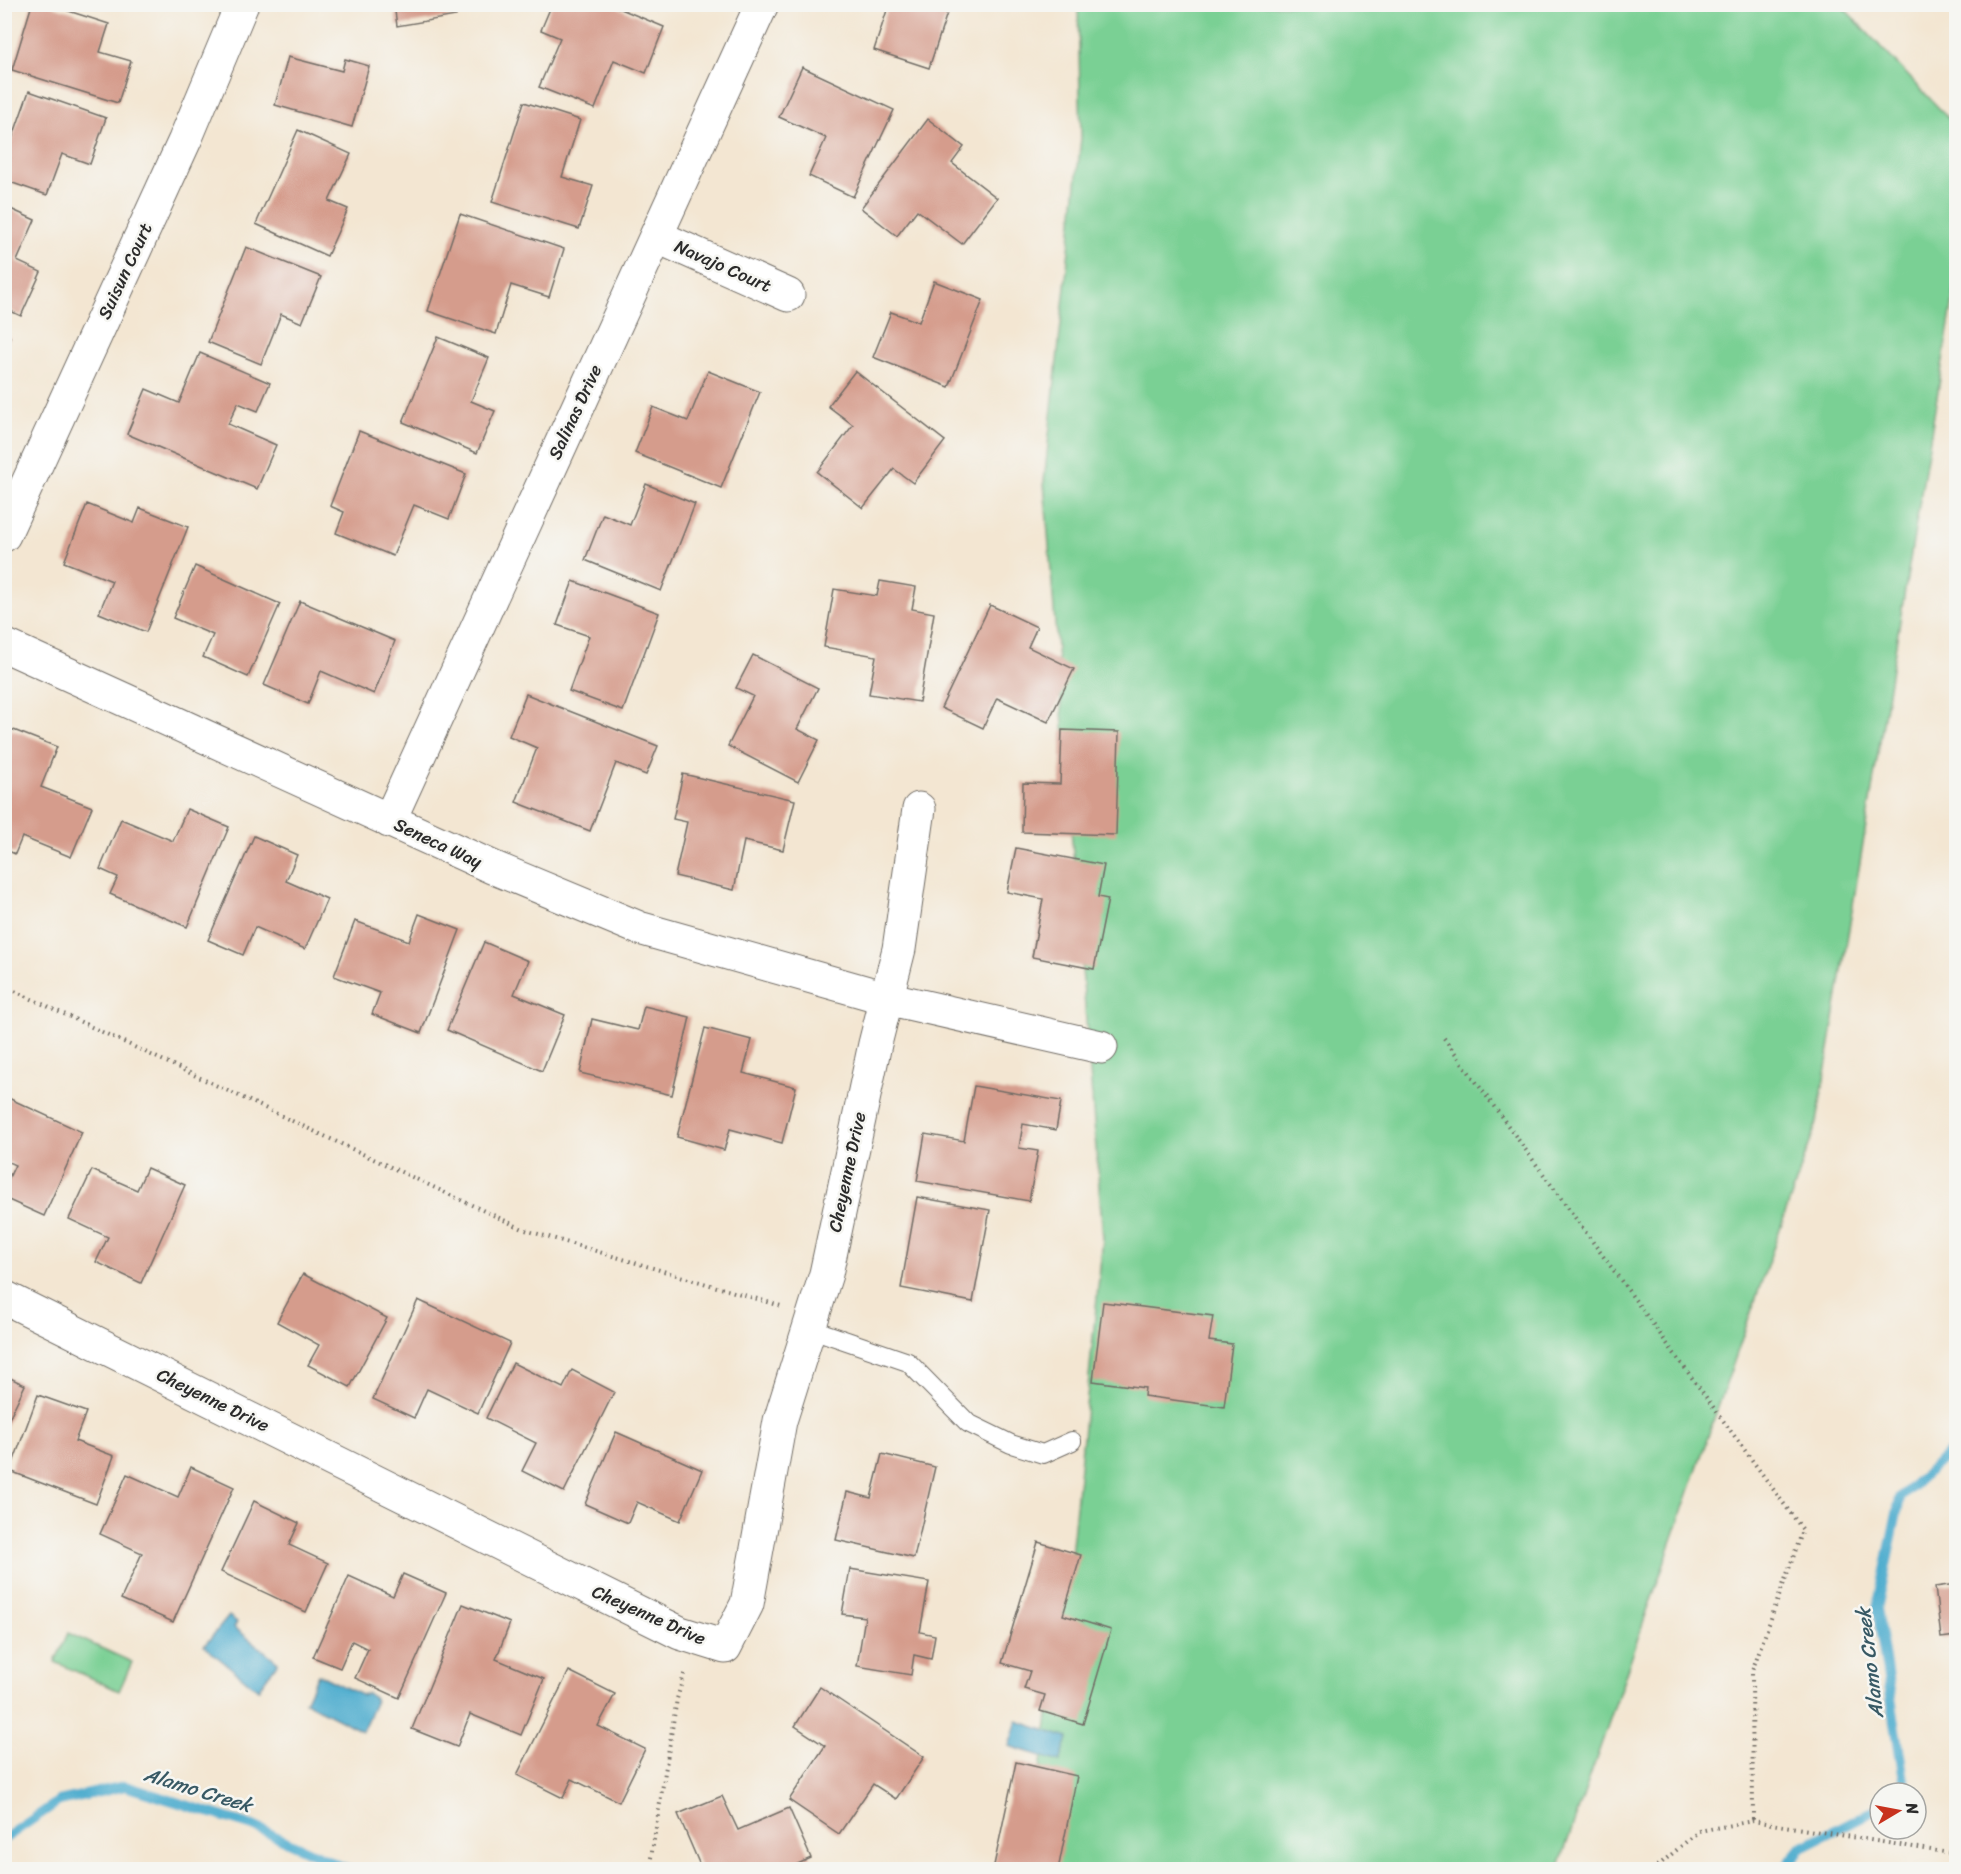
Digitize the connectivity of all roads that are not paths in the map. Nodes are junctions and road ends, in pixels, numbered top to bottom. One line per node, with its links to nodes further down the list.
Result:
1 (242, 4): 5 (street, Suisun Court)
2 (762, 4): 3 (street, Salinas Drive)
3 (658, 237): 4 (street, Navajo Court); 8 (street, Salinas Drive)
4 (788, 295)
5 (4, 536)
6 (4, 645): 8 (street, Seneca Way)
7 (919, 809): 9 (street, Cheyenne Drive)
8 (389, 820): 9 (street, Seneca Way)
9 (886, 998): 10 (street, Seneca Way); 12 (street, Cheyenne Drive)
10 (1101, 1047)
11 (4, 1297): 12 (street, Cheyenne Drive)
12 (811, 1322): 13 (lane)
13 (1072, 1441)

